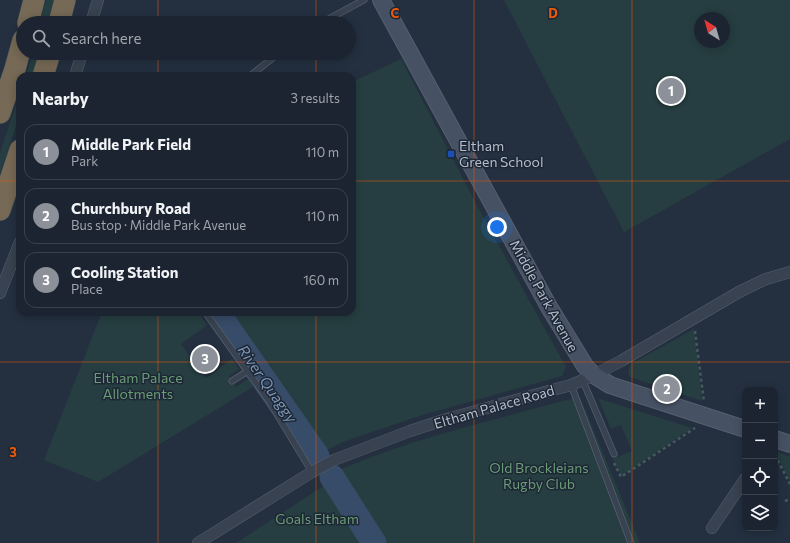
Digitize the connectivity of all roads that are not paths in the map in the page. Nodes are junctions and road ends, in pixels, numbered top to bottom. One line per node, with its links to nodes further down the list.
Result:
1 (34, 0): 6 (highway)
2 (65, 0): 7 (highway)
3 (98, 0): 8 (street)
4 (364, 0): 9 (lane)
5 (380, 0): 25 (street, Middle Park Avenue)
6 (30, 16)
7 (61, 16)
8 (93, 16)
9 (334, 16)
10 (17, 60): 17 (highway)
11 (48, 60): 14 (highway)
12 (80, 60): 15 (street)
13 (270, 60): 16 (lane)
14 (44, 72)
15 (76, 72)
16 (255, 72)
17 (0, 113)
18 (16, 162): 19 (highway)
19 (0, 210)
20 (16, 252): 22 (street)
21 (790, 272): 25 (street, Eltham Palace Road)
22 (0, 293)
23 (208, 316): 24 (lane)
24 (248, 371): 26 (lane); 32 (lane)
25 (589, 378): 27 (street, Eltham Palace Road); 28 (street, Middle Park Avenue); 31 (lane)
26 (232, 381)
27 (571, 385): 32 (street, Eltham Palace Road); 36 (lane)
28 (742, 428)
29 (778, 440): 30 (street)
30 (790, 444)
31 (614, 454)
32 (312, 472): 35 (street, Eltham Palace Road)
33 (742, 483): 34 (street)
34 (712, 528)
35 (198, 543)
36 (631, 543)

